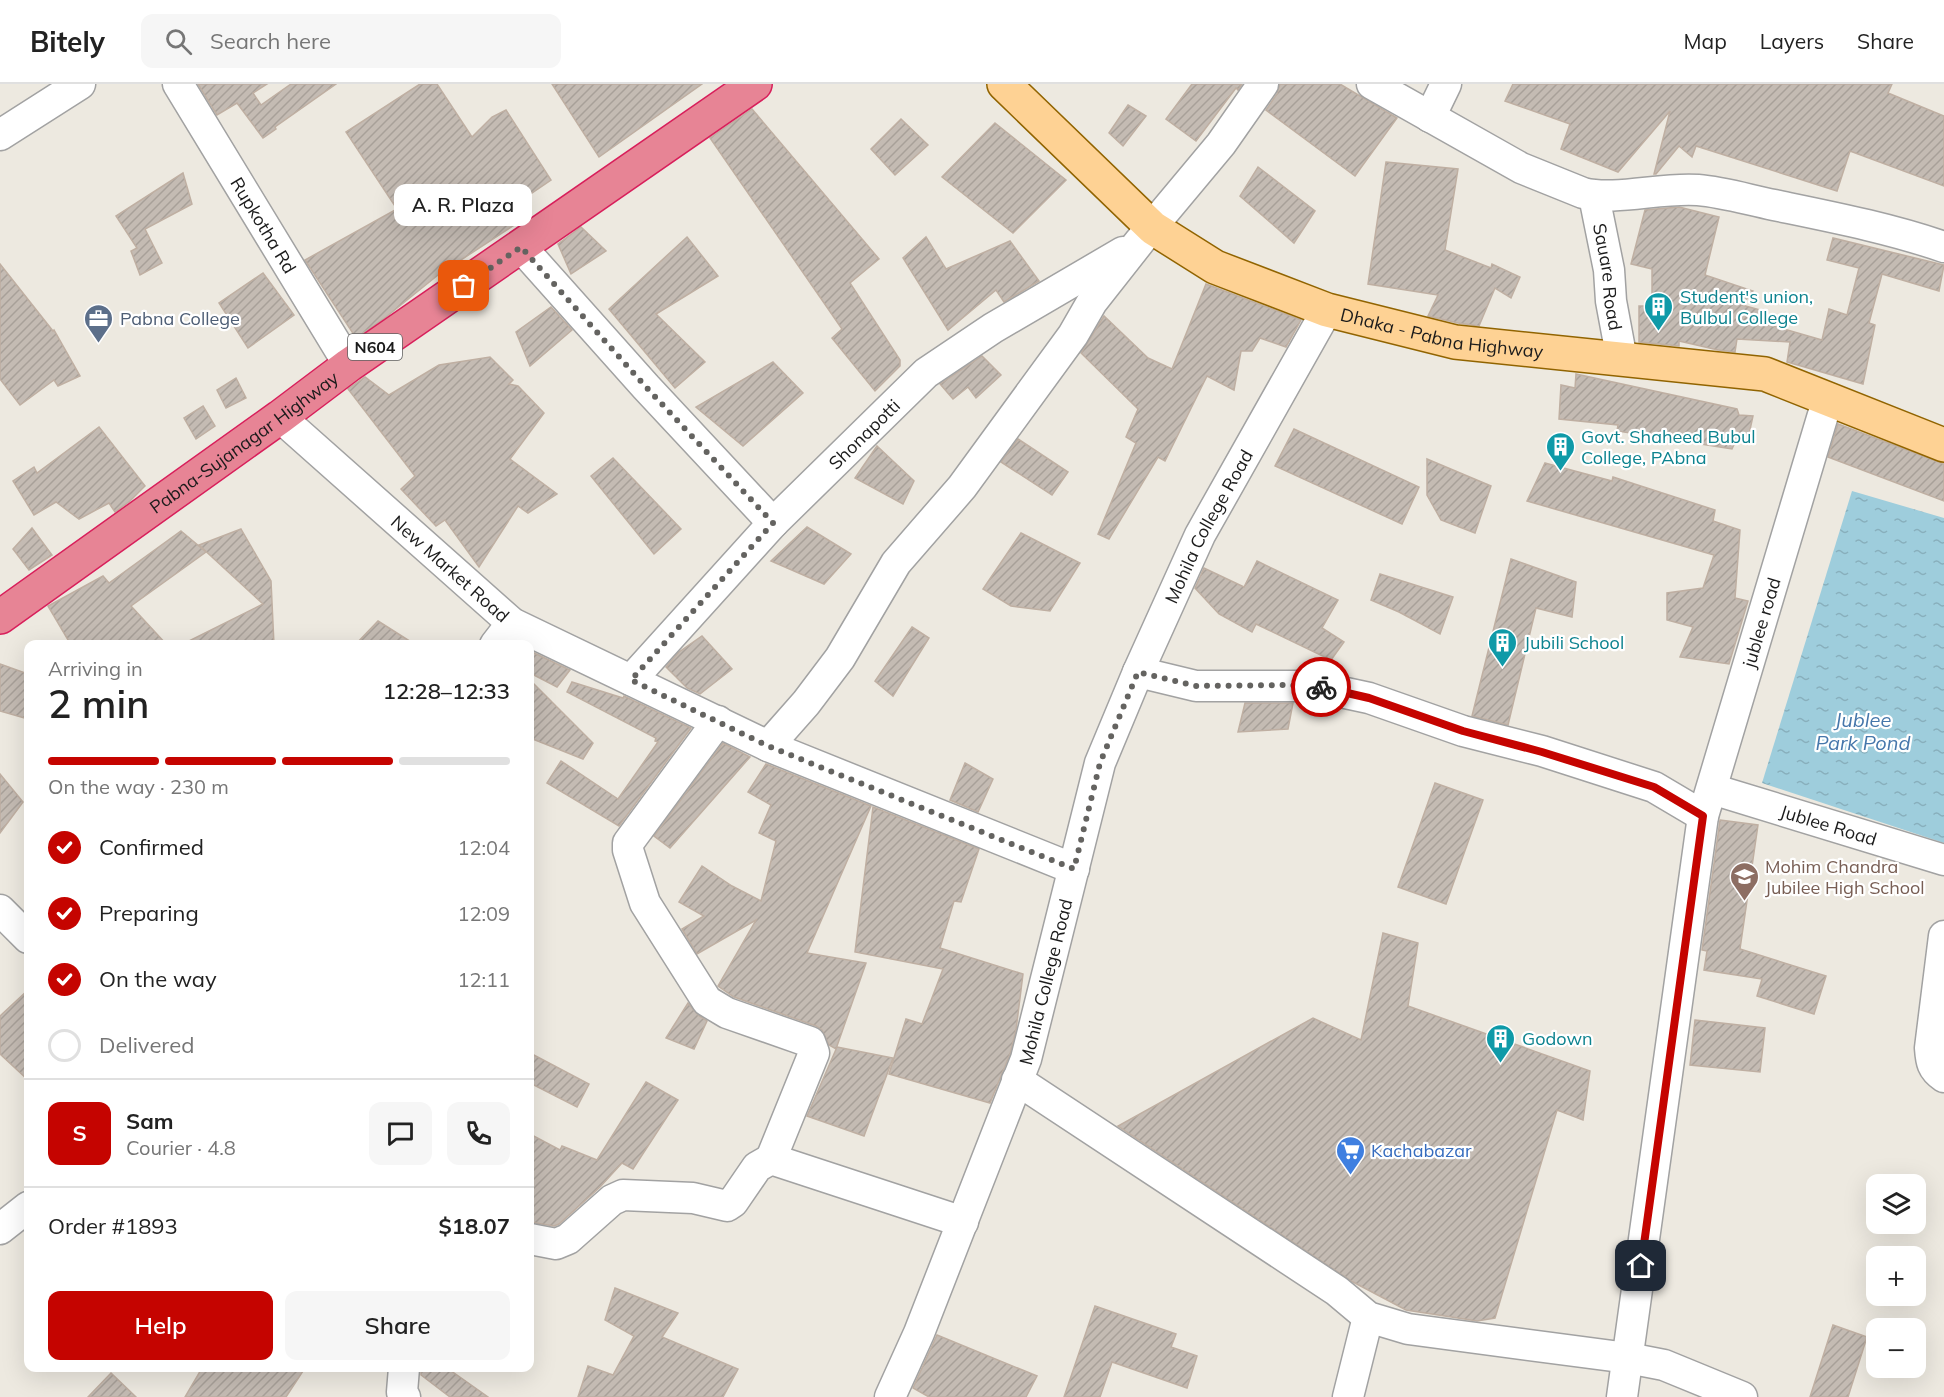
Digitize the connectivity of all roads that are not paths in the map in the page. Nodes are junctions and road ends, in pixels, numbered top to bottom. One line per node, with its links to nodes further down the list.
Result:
1 (80, 84): 9 (street)
2 (178, 84): 16 (street, Rupkotha Rd)
3 (755, 84): 12 (highway, Pabna-Sujanagar Highway / N604)
4 (1004, 84): 11 (main road, Dhaka - Pabna Highway)
5 (1263, 84): 11 (street)
6 (1372, 84): 8 (street)
7 (1446, 84): 8 (street)
8 (1430, 117): 10 (street)
9 (0, 135)
10 (1594, 196): 13 (street); 15 (street, Sauare Road)
11 (1146, 234): 14 (main road, Dhaka - Pabna Highway); 20 (street, Shonapotti); 28 (street)
12 (521, 247): 16 (highway, Pabna-Sujanagar Highway / N604); 20 (street)
13 (1944, 247)
14 (1327, 310): 15 (main road, Dhaka - Pabna Highway); 25 (street, Mohila College Road)
15 (1622, 360): 17 (main road, Dhaka - Pabna Highway)
16 (349, 365): 18 (highway, Pabna-Sujanagar Highway / N604)
17 (1828, 398): 19 (main road, Dhaka - Pabna Highway); 29 (street, jublee road)
18 (280, 417): 21 (highway, Pabna-Sujanagar Highway / N604); 22 (street, New Market Road)
19 (1944, 445)
20 (773, 523): 26 (street, Shonapotti)
21 (0, 618)
22 (503, 634): 23 (street, New Market Road)
23 (520, 640)
24 (534, 645): 26 (street, New Market Road)
25 (1138, 672): 29 (street, Jublee Road); 31 (street, Mohila College Road)
26 (631, 680): 27 (street, New Market Road)
27 (718, 722): 28 (street, New Market Road); 37 (street)
28 (768, 746): 31 (street, New Market Road)
29 (1707, 802): 30 (street, Jublee Road); 43 (street, jublee road)
30 (1944, 860)
31 (1074, 869): 36 (street, Mohila College Road)
32 (0, 910): 33 (street)
33 (24, 934)
34 (1944, 936): 35 (street)
35 (1944, 1077)
36 (1017, 1080): 39 (street, Mohila College Road); 42 (street)
37 (771, 1159): 39 (street); 41 (street)
38 (24, 1210): 40 (street)
39 (963, 1222): 46 (street, Mohila College Road)
40 (0, 1230)
41 (534, 1240)
42 (1368, 1317): 43 (street); 47 (street)
43 (1628, 1358): 48 (street, jublee road); 49 (street)
44 (404, 1372): 45 (street)
45 (405, 1397)
46 (890, 1397)
47 (1347, 1397)
48 (1622, 1397)
49 (1742, 1397)

